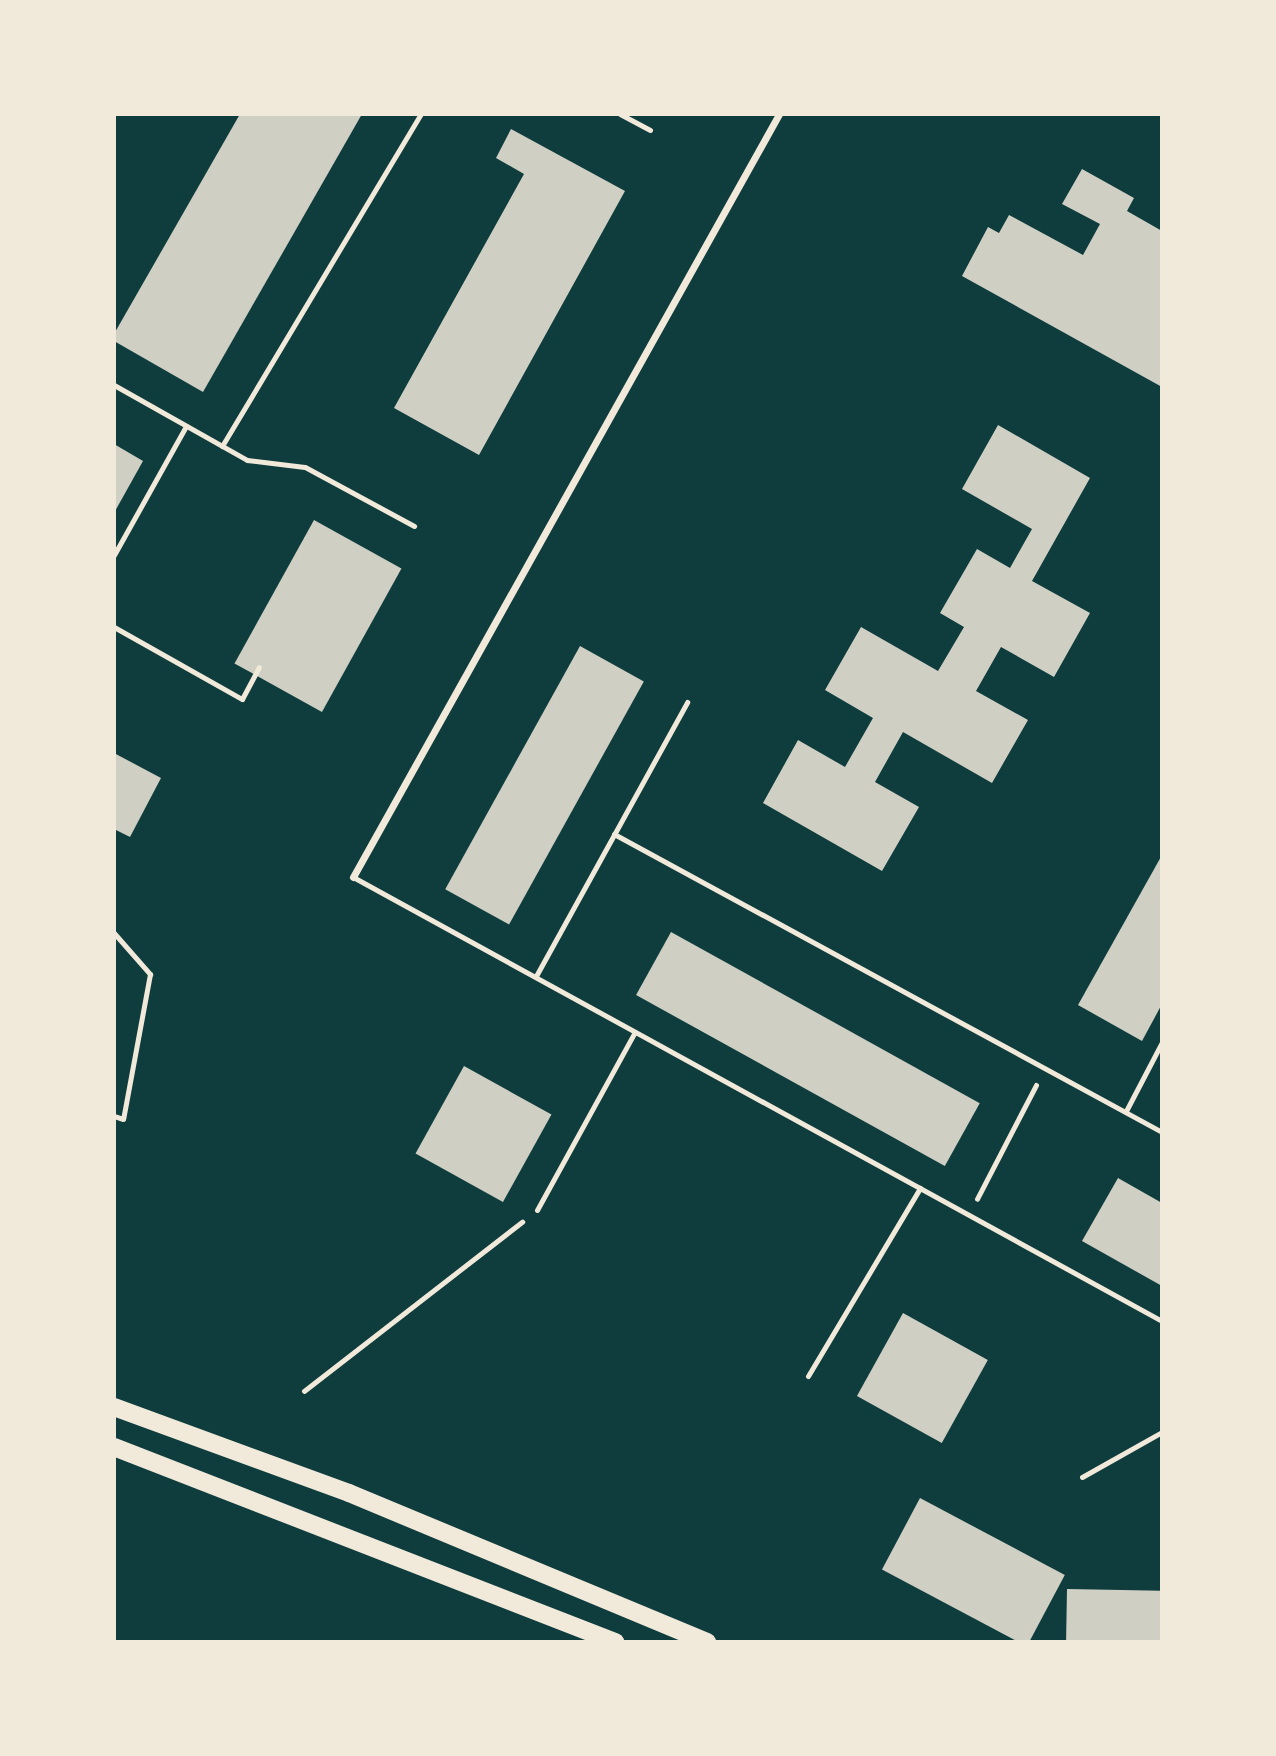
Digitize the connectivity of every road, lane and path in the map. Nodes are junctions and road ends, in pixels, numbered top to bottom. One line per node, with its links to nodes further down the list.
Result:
1 (421, 114): 7 (lane)
2 (620, 114): 4 (lane)
3 (779, 114): 14 (street)
4 (650, 130)
5 (114, 385): 6 (lane)
6 (186, 426): 7 (lane); 9 (lane)
7 (222, 446): 8 (lane)
8 (414, 526)
9 (114, 555)
10 (114, 627): 11 (lane)
11 (259, 667)
12 (687, 702): 13 (lane)
13 (614, 834): 16 (lane); 19 (lane)
14 (353, 877): 16 (lane)
15 (114, 933): 21 (lane)
16 (536, 976): 17 (lane)
17 (635, 1032): 23 (lane); 24 (lane)
18 (1162, 1042): 20 (lane)
19 (1046, 1067): 20 (lane); 25 (path)
20 (1126, 1111): 22 (lane)
21 (114, 1116)
22 (1162, 1132)
23 (920, 1188): 25 (lane); 27 (lane)
24 (537, 1210): 28 (path)
25 (968, 1215): 26 (lane)
26 (1162, 1321)
27 (808, 1376)
28 (304, 1391)
29 (114, 1407): 34 (main road)
30 (1162, 1432): 32 (lane)
31 (114, 1447): 33 (main road)
32 (1082, 1478)
33 (615, 1642)
34 (707, 1642)

